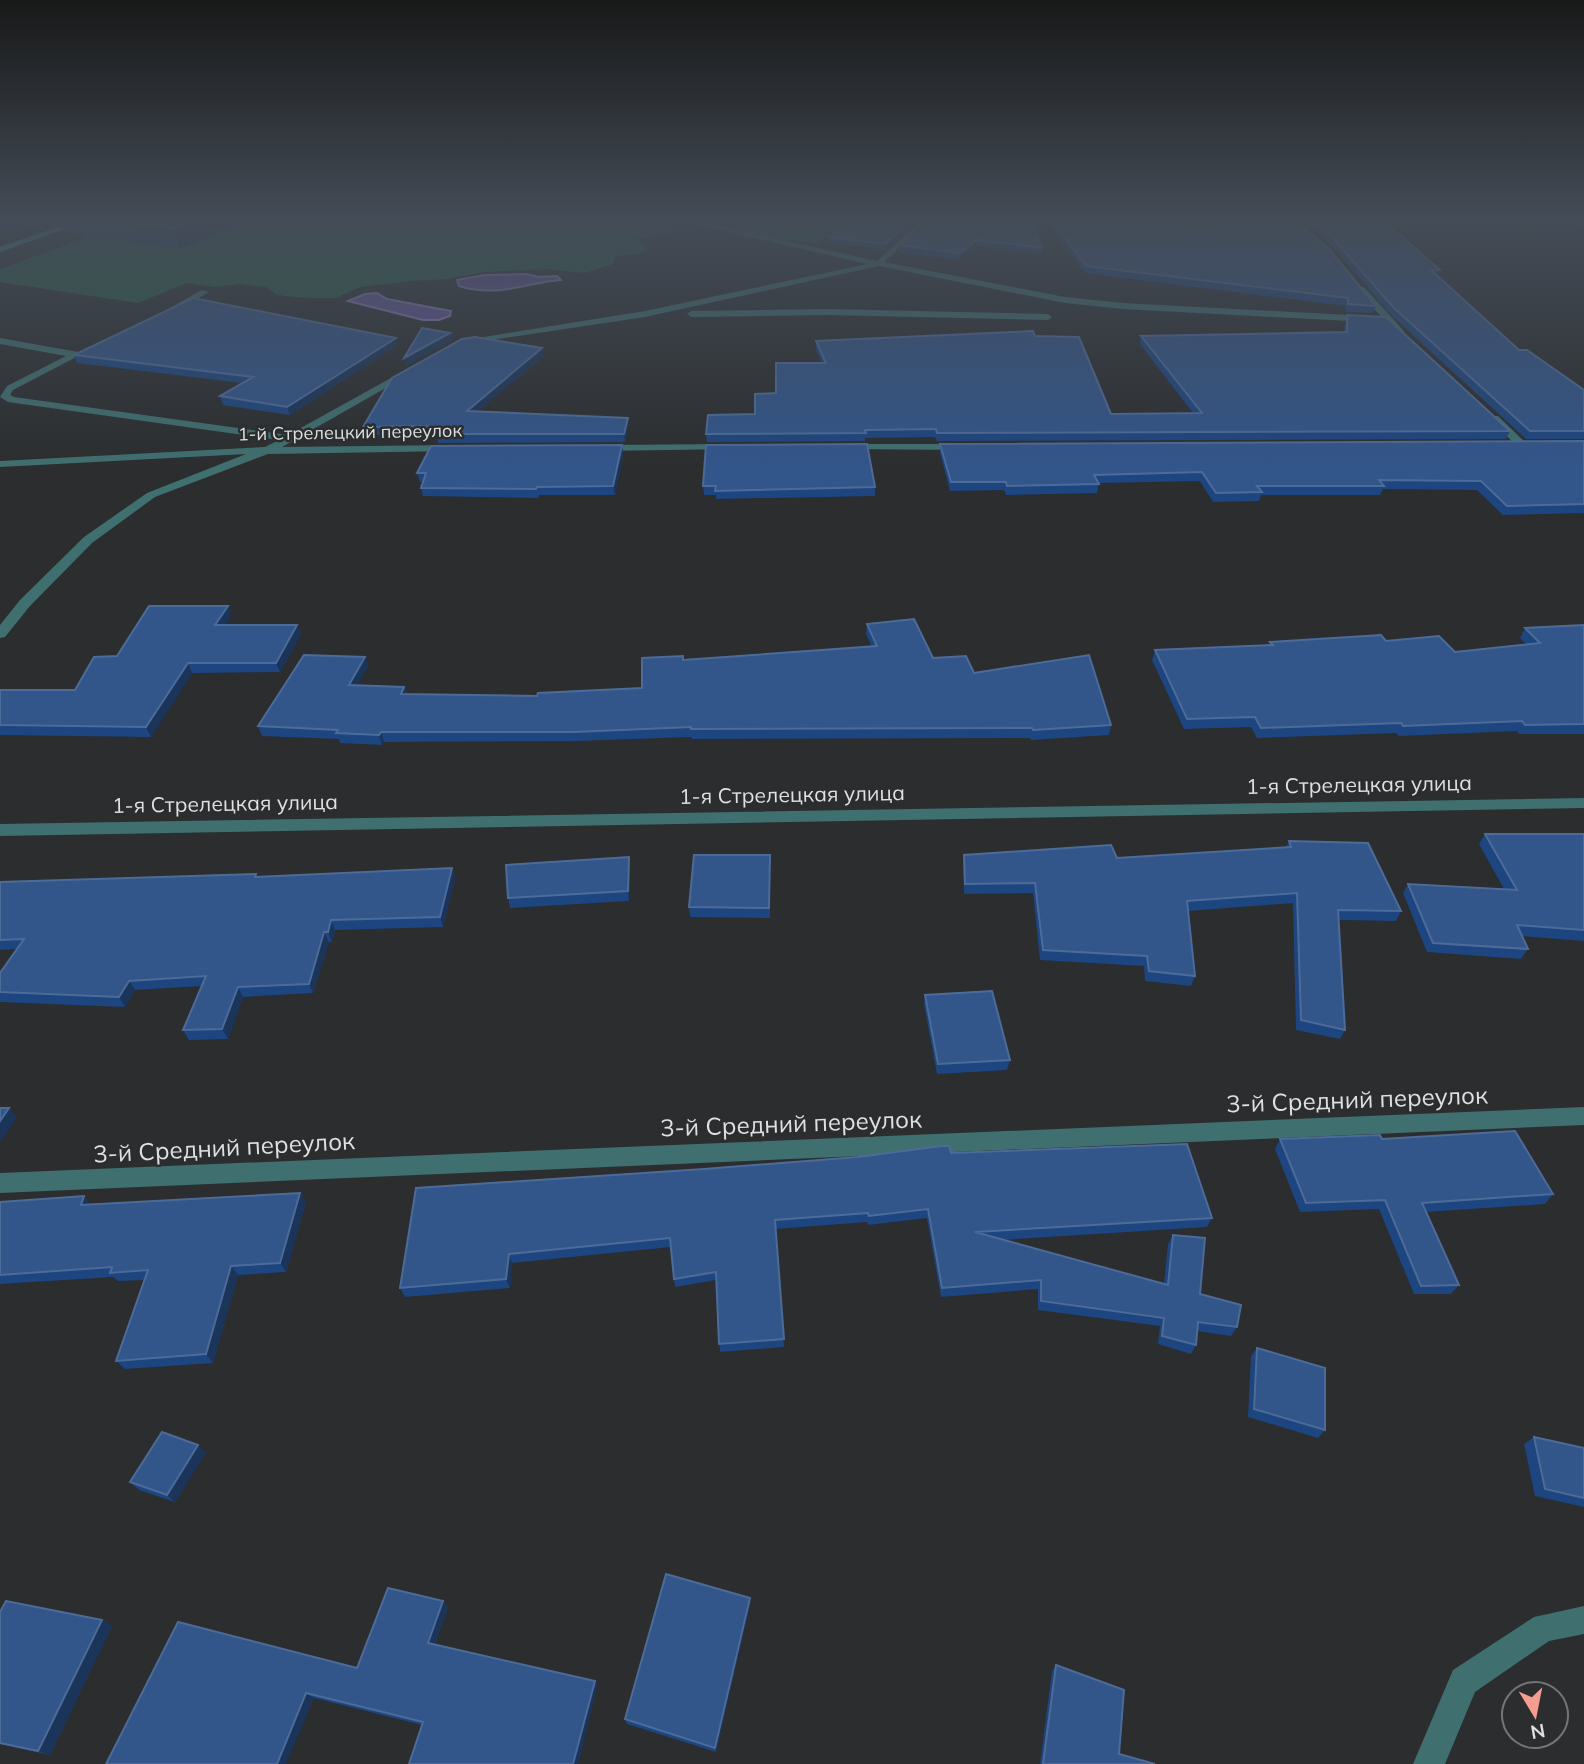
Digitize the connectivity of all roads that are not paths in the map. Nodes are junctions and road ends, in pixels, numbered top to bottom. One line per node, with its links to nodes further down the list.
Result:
1 (184, 302): 6 (street)
2 (699, 302): 5 (street)
3 (1096, 302): 8 (street)
4 (1372, 302): 8 (street)
5 (645, 314): 7 (street); 11 (street)
6 (158, 315)
7 (1048, 317)
8 (1386, 319): 9 (street)
9 (1405, 337)
10 (0, 341): 13 (street)
11 (450, 348)
12 (87, 350): 13 (street)
13 (75, 355): 16 (street)
14 (415, 367): 16 (street)
15 (1483, 409): 17 (street)
16 (289, 438): 23 (street)
17 (1508, 445)
18 (743, 447): 22 (street)
19 (840, 447): 20 (street)
20 (980, 447)
21 (465, 448): 23 (street, 1-й Стрелецкий переулок)
22 (590, 448)
23 (270, 449): 24 (street, 1-й Стрелецкий переулок); 25 (street)
24 (0, 464)
25 (0, 634)
26 (1584, 803): 27 (street, 1-я Стрелецкая улица)
27 (0, 830)
28 (1584, 1116): 29 (street, 3-й Средний переулок)
29 (0, 1183)
30 (1584, 1620): 31 (street)
31 (1429, 1764)

